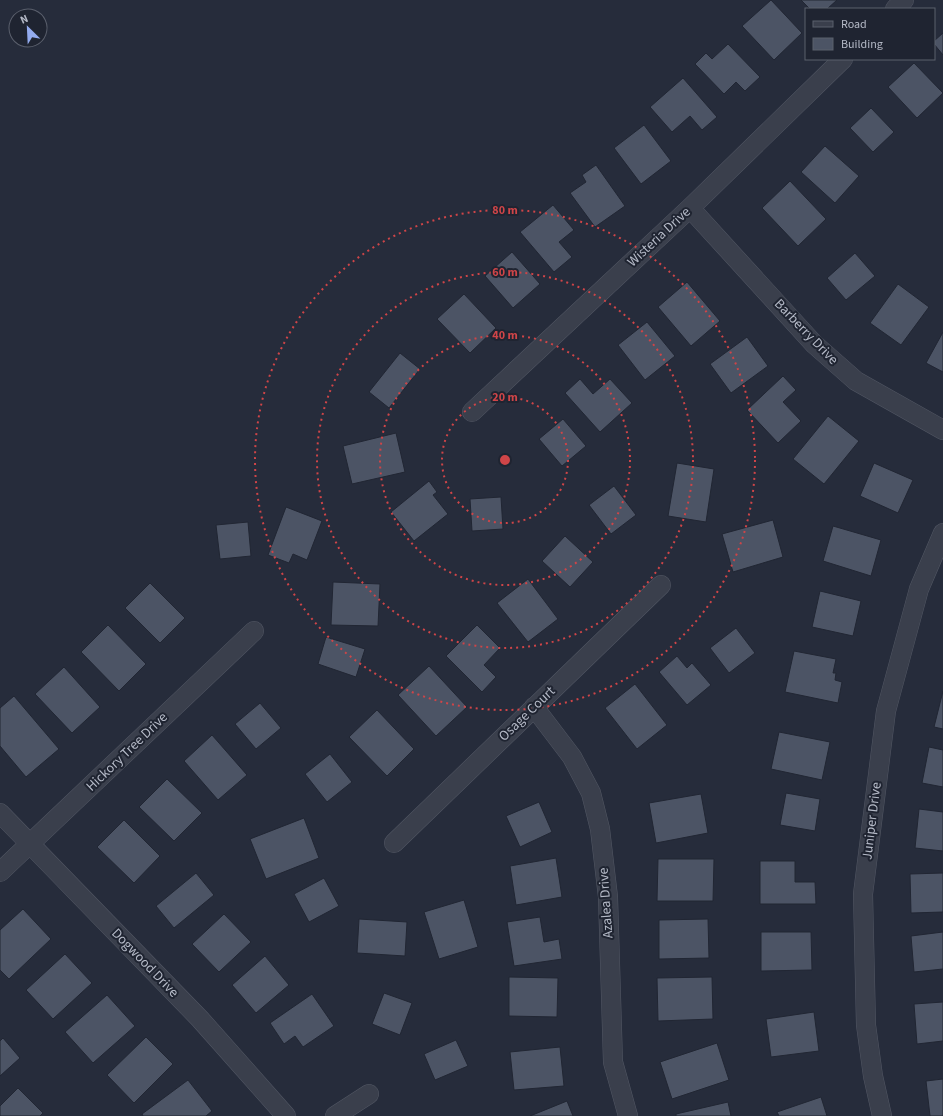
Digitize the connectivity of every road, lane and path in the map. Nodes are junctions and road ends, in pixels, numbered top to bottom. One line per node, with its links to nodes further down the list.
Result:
1 (904, 0): 2 (street)
2 (896, 8)
3 (842, 60): 4 (street, Wisteria Drive)
4 (690, 208): 5 (street, Wisteria Drive); 6 (street, Barberry Drive)
5 (472, 412)
6 (943, 430)
7 (943, 534): 19 (street, Juniper Drive)
8 (661, 585): 10 (street, Osage Court)
9 (254, 631): 13 (street, Hickory Tree Drive)
10 (534, 707): 12 (street, Osage Court); 18 (street, Azalea Drive)
11 (0, 813): 13 (street, Dogwood Drive)
12 (394, 843)
13 (30, 844): 14 (street, Hickory Tree Drive); 16 (street, Dogwood Drive)
14 (0, 872)
15 (370, 1094): 17 (street)
16 (286, 1116)
17 (335, 1116)
18 (628, 1116)
19 (882, 1116)

